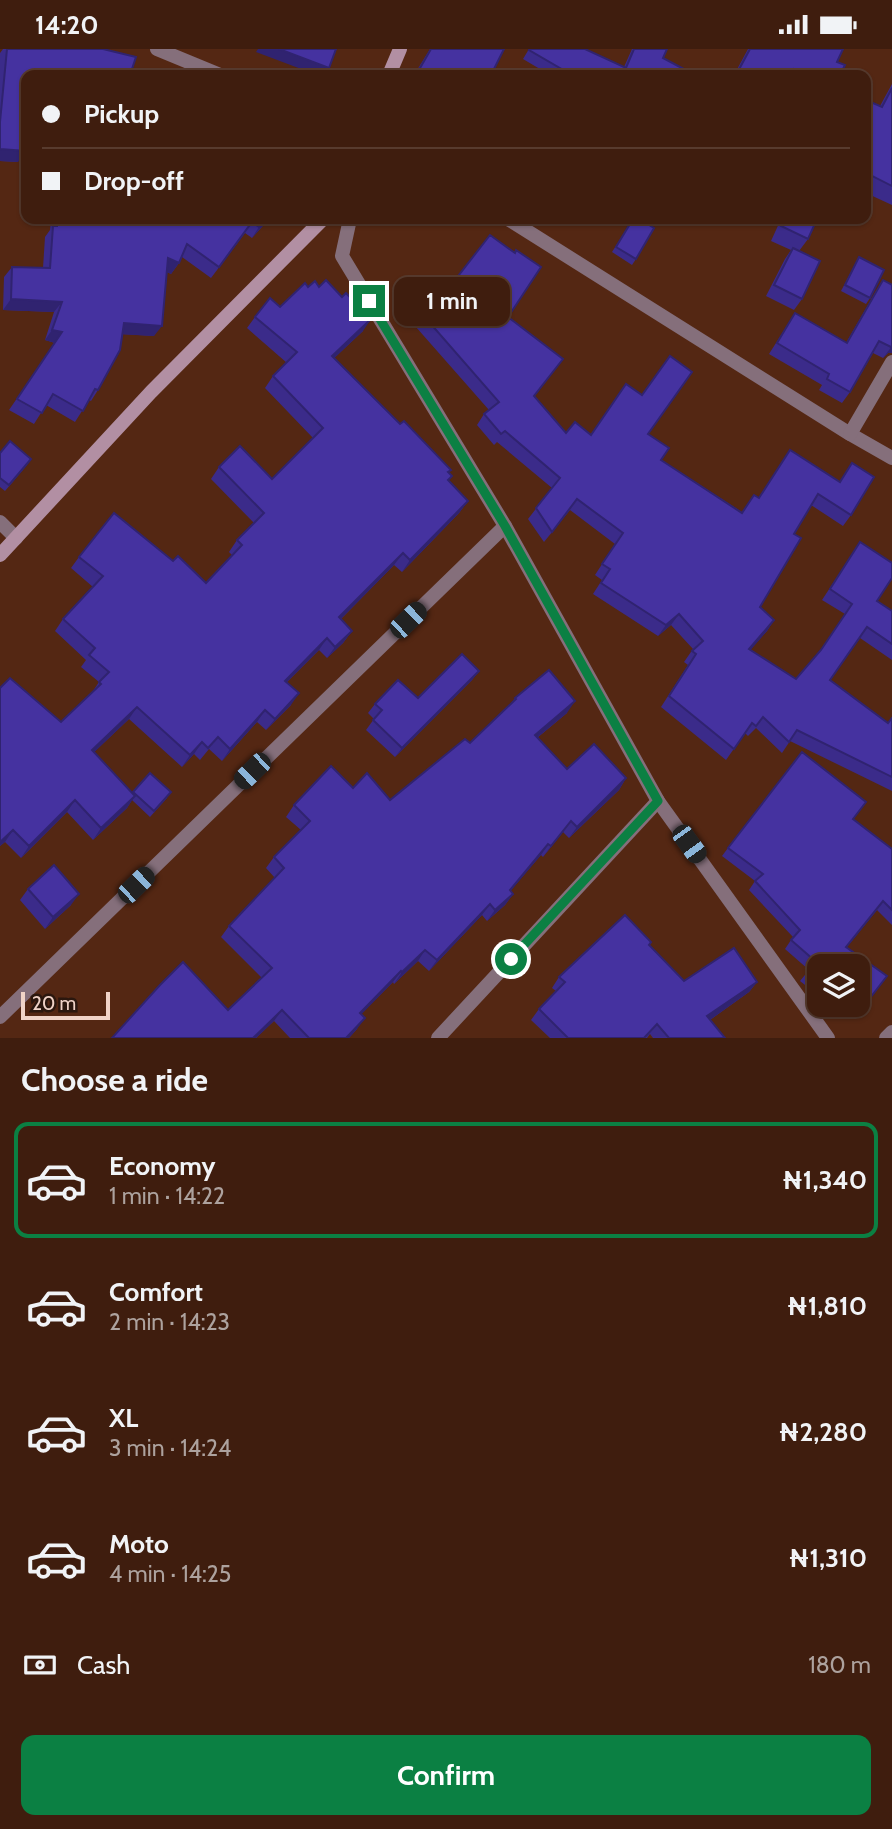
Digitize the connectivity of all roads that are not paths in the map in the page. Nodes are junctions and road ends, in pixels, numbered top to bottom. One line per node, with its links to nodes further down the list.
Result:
1 (157, 49): 3 (street)
2 (400, 49): 4 (street)
3 (208, 70)
4 (391, 70)
5 (318, 224): 13 (street)
6 (349, 224): 12 (street)
7 (516, 224): 9 (street)
8 (892, 362): 9 (street)
9 (850, 433): 10 (street)
10 (892, 458)
11 (0, 522): 13 (street)
12 (505, 526): 15 (street); 16 (street)
13 (16, 538): 14 (street)
14 (0, 555)
15 (658, 801): 18 (street); 19 (street)
16 (0, 1017)
17 (892, 1032): 20 (street)
18 (438, 1038)
19 (828, 1038)
20 (886, 1038)

